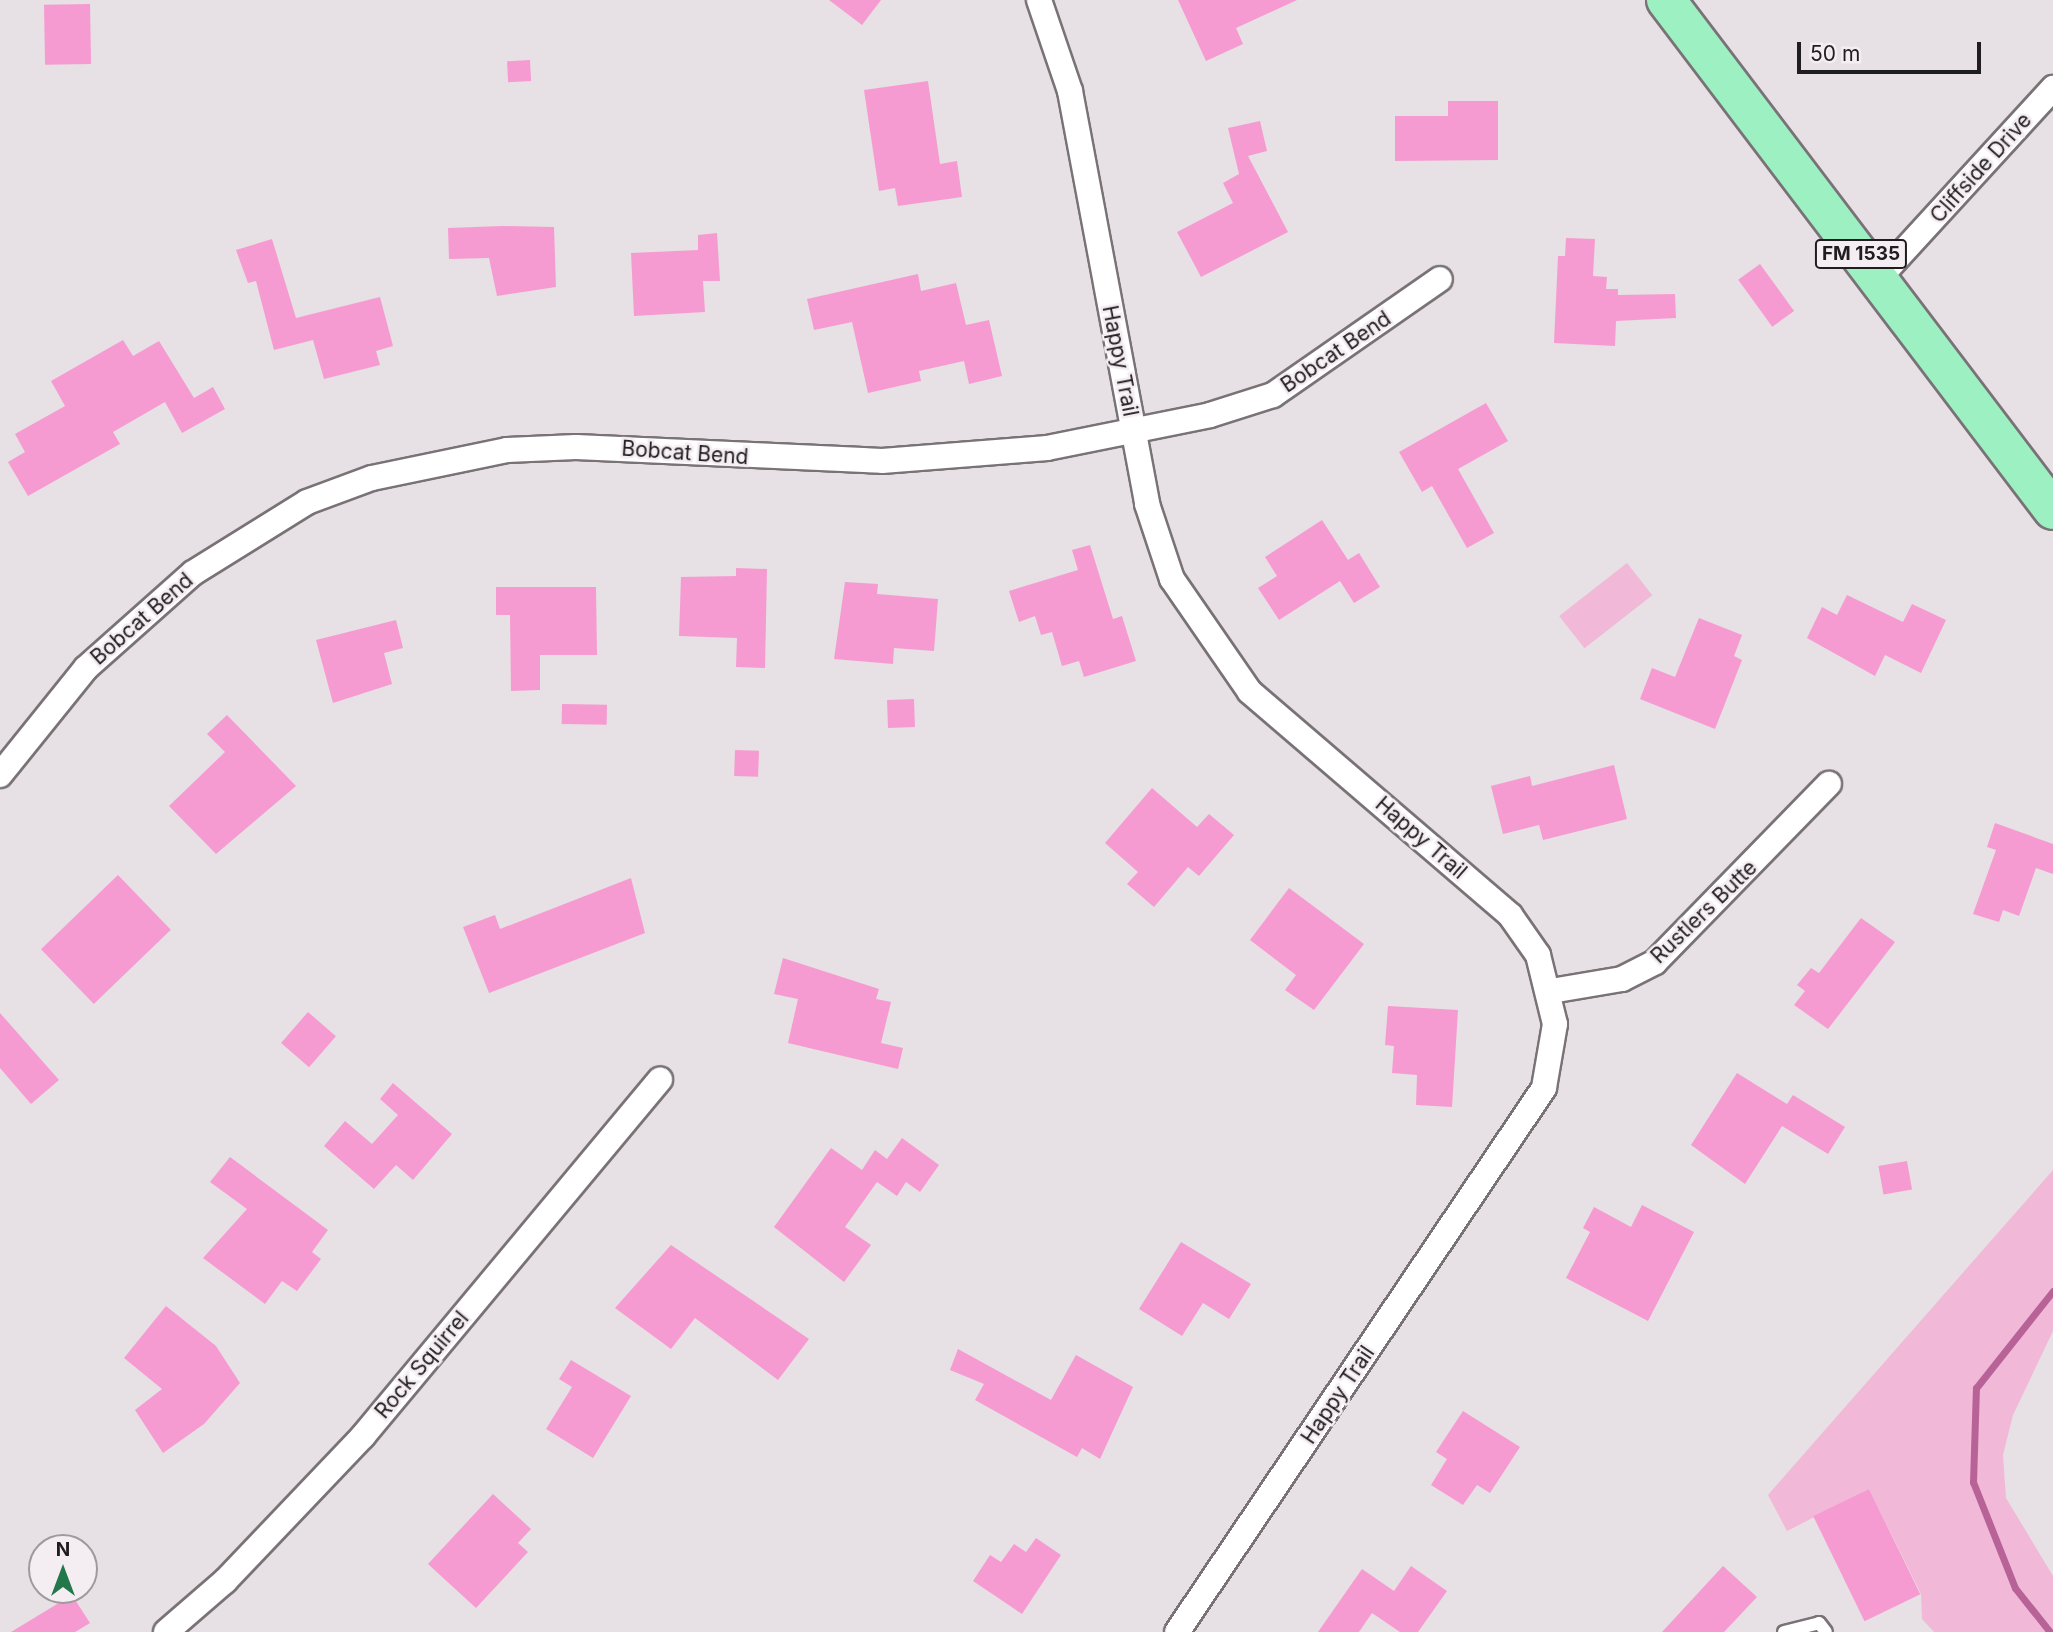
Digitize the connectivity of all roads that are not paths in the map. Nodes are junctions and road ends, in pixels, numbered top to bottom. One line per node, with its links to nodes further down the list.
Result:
1 (1039, 0): 6 (street, Happy Trail)
2 (1666, 0): 4 (main road, FM 1535)
3 (2053, 88): 4 (street, Cliffside Drive)
4 (1879, 278): 7 (main road, FM 1535)
5 (1440, 279): 6 (street, Bobcat Bend)
6 (1133, 429): 8 (street, Bobcat Bend); 10 (street, Happy Trail)
7 (2053, 510)
8 (0, 775)
9 (1829, 784): 10 (street, Rustlers Butte)
10 (1550, 991): 13 (street, Happy Trail)
11 (660, 1080): 12 (street, Rock Squirrel)
12 (166, 1632)
13 (1177, 1632)
14 (1784, 1632): 15 (lane)
15 (1826, 1632)

